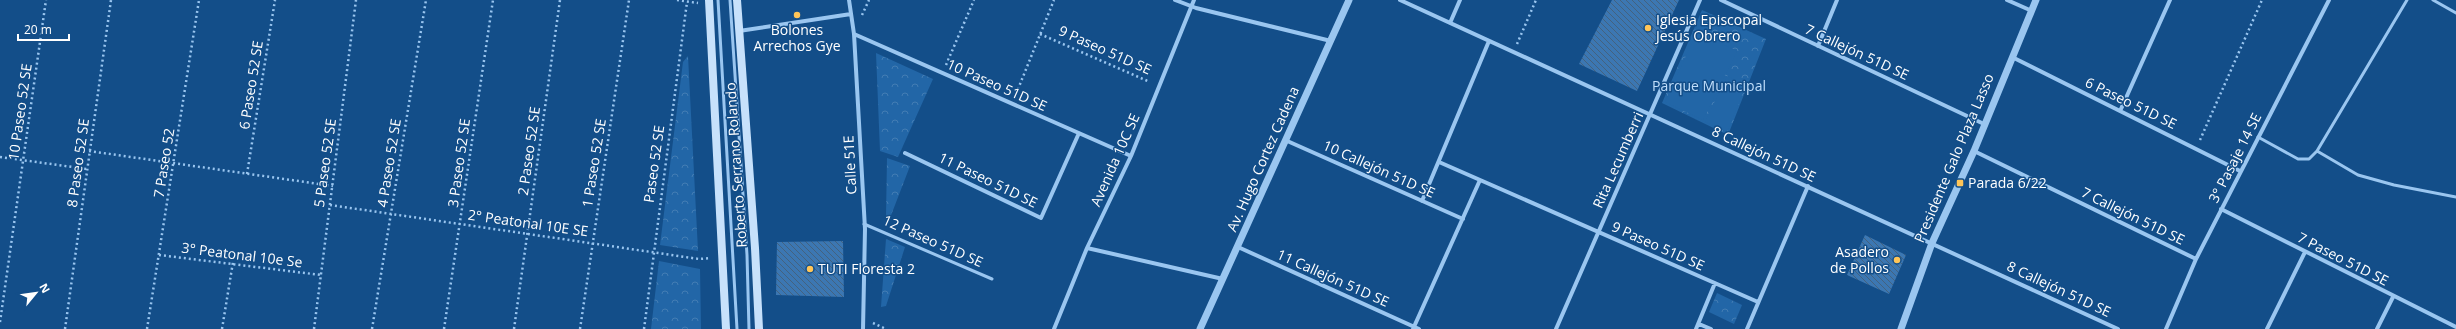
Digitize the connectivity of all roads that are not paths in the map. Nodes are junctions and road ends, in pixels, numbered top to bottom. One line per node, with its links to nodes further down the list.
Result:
1 (718, 0): 65 (lane, Roberto Serrano Rolando)
2 (730, 0): 66 (lane, Roberto Serrano Rolando)
3 (737, 0): 25 (main road, Roberto Serrano Rolando)
4 (849, 0): 23 (street, Calle 51E)
5 (1174, 0): 20 (street)
6 (1194, 0): 20 (street, Avenida 10C SE)
7 (1349, 0): 27 (street, Av. Hugo Cortez Cadena)
8 (1400, 0): 24 (street, 8 Callejón 51D SE)
9 (1460, 0): 24 (street)
10 (1700, 0): 32 (street, Rita Lecumberri)
11 (1721, 0): 29 (street, 7 Callejón 51D SE)
12 (1836, 0): 29 (street)
13 (2007, 0): 21 (street)
14 (2036, 0): 21 (street, Presidente Galo Plaza Lasso)
15 (2170, 0): 31 (street)
16 (2329, 0): 35 (street, 3° Pasaje 14 SE)
17 (2407, 0): 38 (lane)
18 (2433, 0): 22 (lane)
19 (709, 2): 64 (main road, Roberto Serrano Rolando)
20 (1192, 6): 27 (street); 40 (street, Avenida 10C SE)
21 (2032, 11): 30 (street, Presidente Galo Plaza Lasso)
22 (2456, 13)
23 (851, 14): 25 (street); 26 (street, Calle 51E)
24 (1450, 23): 28 (street, 8 Callejón 51D SE)
25 (739, 31): 67 (main road, Roberto Serrano Rolando)
26 (854, 34): 34 (street, 10 Paseo 51D SE); 49 (street, Calle 51E)
27 (1331, 41): 36 (street, Av. Hugo Cortez Cadena)
28 (1490, 41): 32 (street, 8 Callejón 51D SE); 41 (street)
29 (1818, 46): 33 (street, 7 Callejón 51D SE)
30 (2012, 56): 31 (street, 6 Paseo 51D SE); 33 (street, Presidente Galo Plaza Lasso)
31 (2121, 110): 42 (street, 6 Paseo 51D SE)
32 (1650, 114): 44 (street, 8 Callejón 51D SE); 50 (street, Rita Lecumberri)
33 (1984, 124): 37 (street, Presidente Galo Plaza Lasso)
34 (1079, 133): 39 (street, 11 Paseo 51D SE); 40 (street, 10 Paseo 51D SE)
35 (2258, 136): 38 (lane); 42 (street, 3° Pasaje 14 SE)
36 (1285, 140): 46 (street, 10 Callejón 51D SE); 52 (street, Av. Hugo Cortez Cadena)
37 (1974, 151): 51 (street, Presidente Galo Plaza Lasso); 55 (street, 7 Callejón 51D SE)
38 (2317, 151): 45 (lane)
39 (905, 153)
40 (1131, 156): 53 (street, Avenida 10C SE)
41 (1439, 162): 43 (street, 9 Paseo 51D SE); 46 (street)
42 (2240, 171): 47 (street, 3° Pasaje 14 SE)
43 (1480, 180): 48 (street); 50 (street, 9 Paseo 51D SE)
44 (1808, 186): 51 (street, 8 Callejón 51D SE); 60 (street)
45 (2456, 197)
46 (1422, 200): 48 (street, 10 Callejón 51D SE)
47 (2221, 209): 54 (street, 7 Paseo 51D SE); 55 (street, 3° Pasaje 14 SE)
48 (1463, 219): 63 (street)
49 (864, 224): 56 (lane, 12 Paseo 51D SE); 68 (street, Calle 51E)
50 (1599, 232): 58 (street, 9 Paseo 51D SE); 72 (street, Rita Lecumberri)
51 (1932, 243): 76 (street, Presidente Galo Plaza Lasso); 77 (street, 8 Callejón 51D SE)
52 (1238, 247): 57 (street, Av. Hugo Cortez Cadena); 63 (street, 11 Callejón 51D SE)
53 (1087, 248): 57 (street); 69 (street, Avenida 10C SE)
54 (2305, 252): 59 (street, 7 Paseo 51D SE); 79 (street)
55 (2196, 259): 78 (street, 3° Pasaje 14 SE)
56 (992, 279)
57 (1223, 279): 70 (street, Av. Hugo Cortez Cadena)
58 (1715, 283): 60 (street, 9 Paseo 51D SE); 61 (street)
59 (2393, 298): 62 (street, 7 Paseo 51D SE); 80 (street)
60 (1758, 302): 75 (street)
61 (1699, 324): 73 (street); 74 (street)
62 (2456, 327)
63 (1413, 328): 71 (street, 11 Callejón 51D SE)
64 (726, 329)
65 (737, 329)
66 (749, 329)
67 (759, 329)
68 (863, 329)
69 (1054, 329)
70 (1200, 329)
71 (1419, 329)
72 (1556, 329)
73 (1696, 329)
74 (1711, 329)
75 (1747, 329)
76 (1901, 329)
77 (2118, 329)
78 (2166, 329)
79 (2267, 329)
80 (2377, 329)

